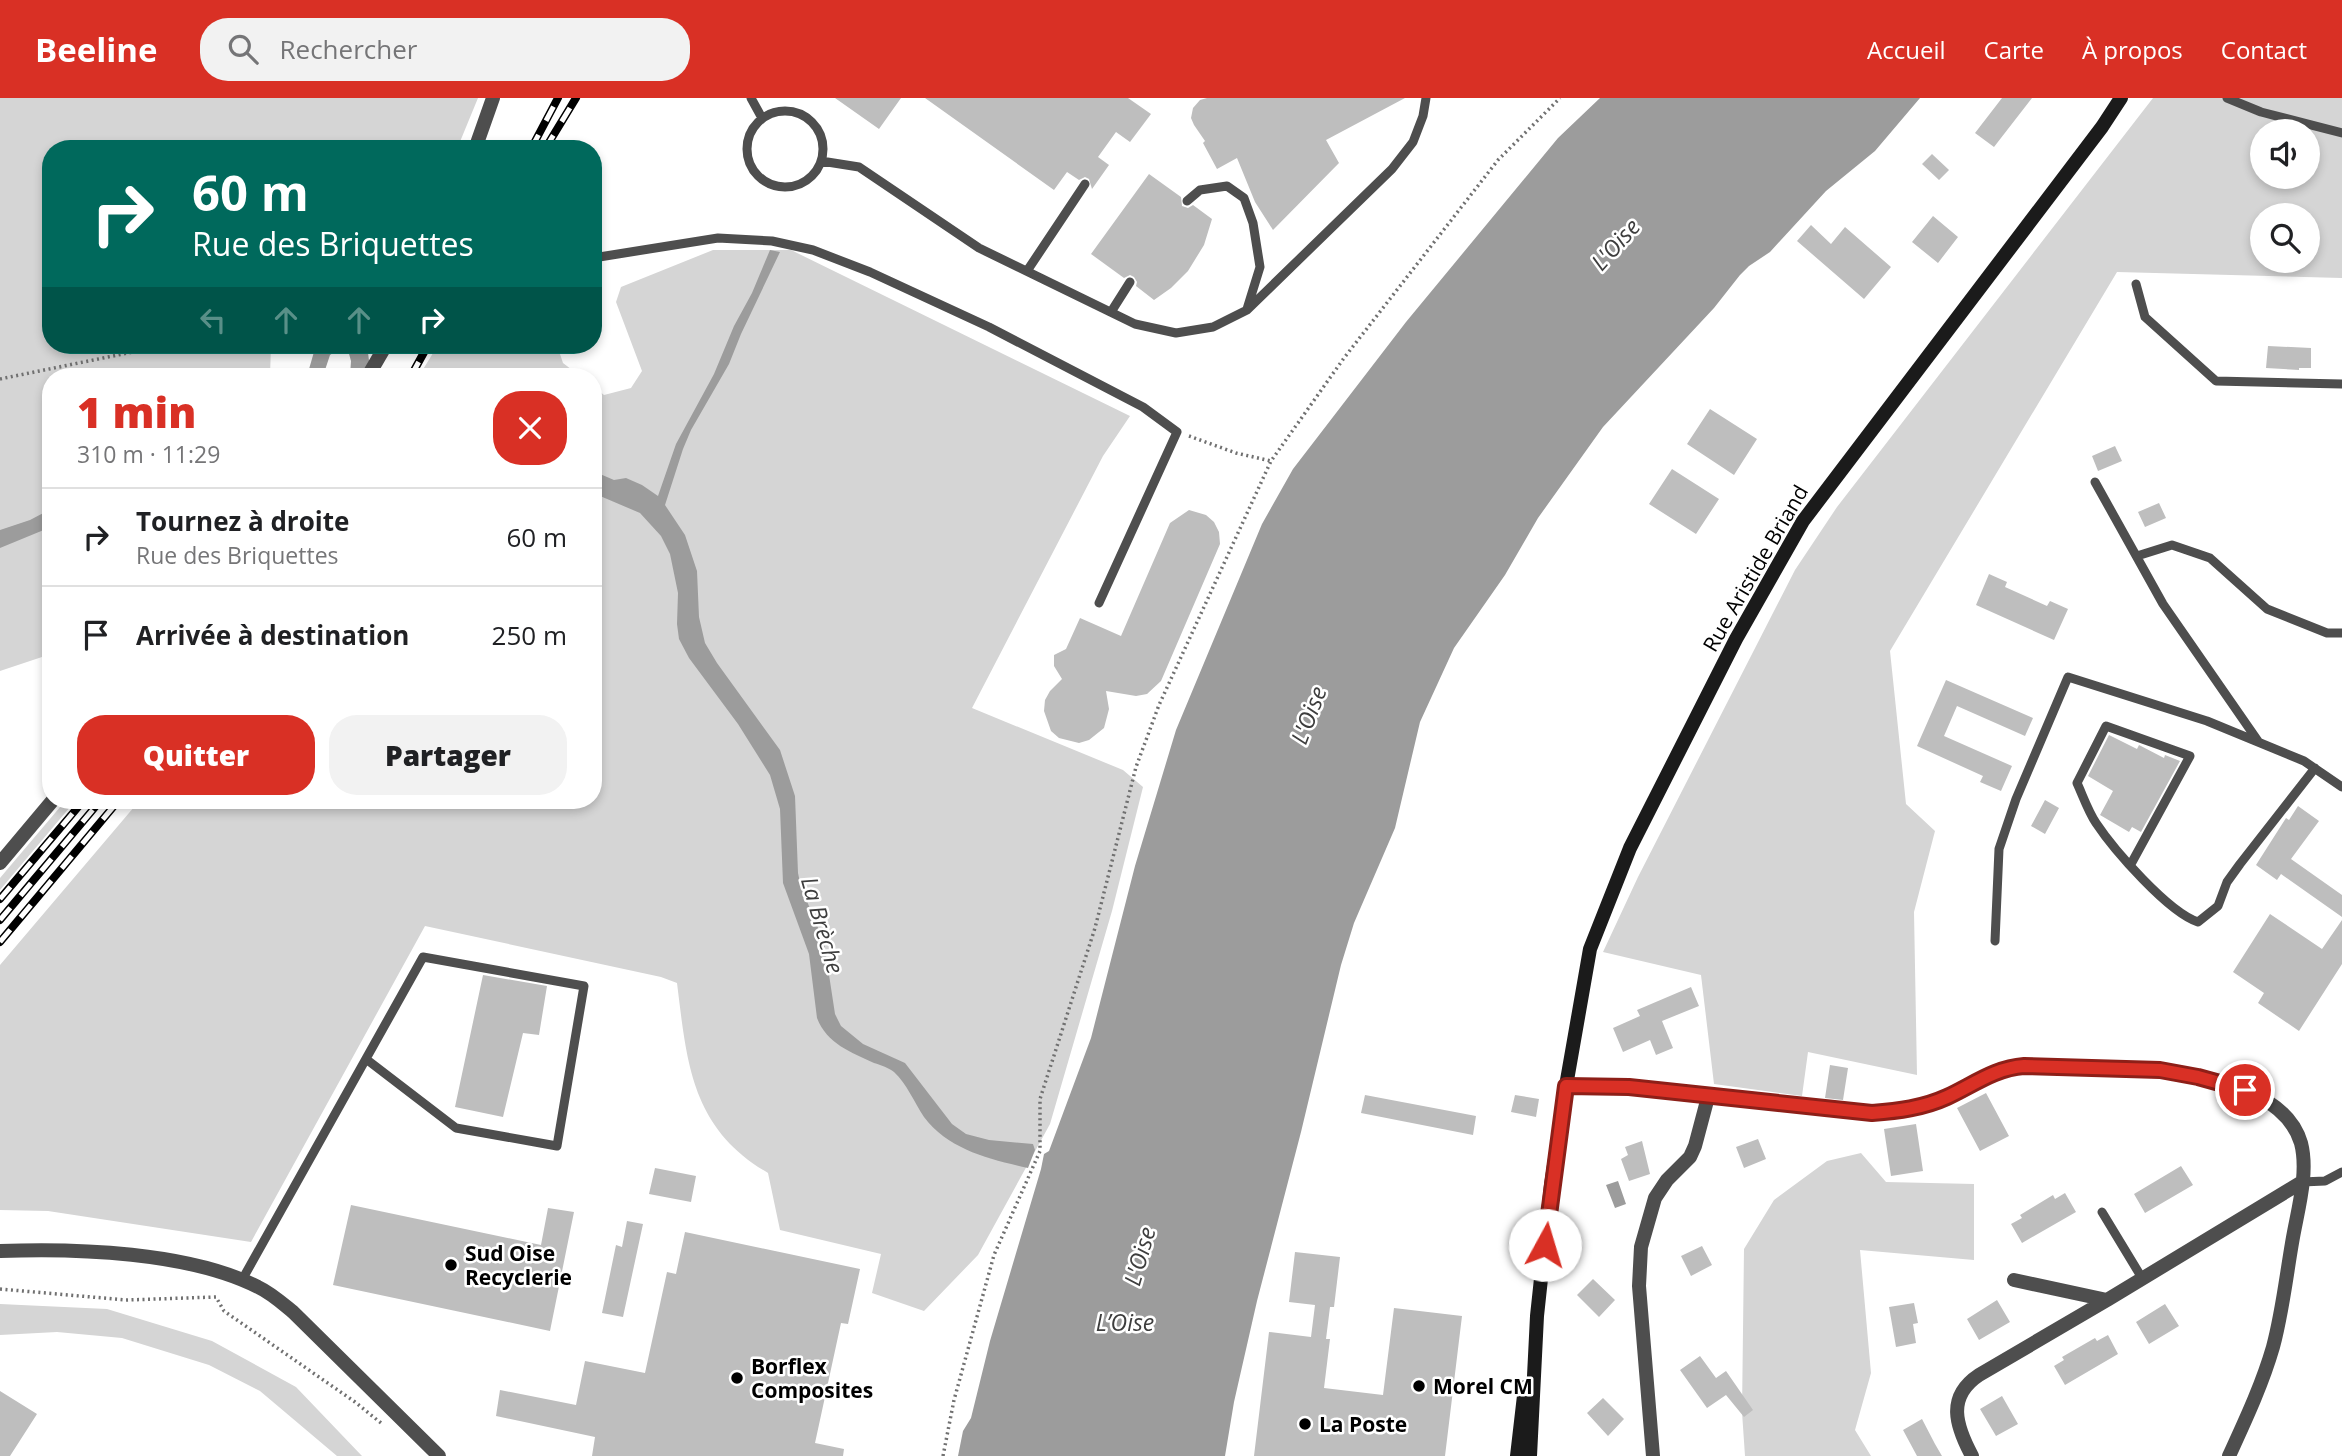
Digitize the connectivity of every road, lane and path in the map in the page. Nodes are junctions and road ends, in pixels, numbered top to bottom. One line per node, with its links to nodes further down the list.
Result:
1 (493, 98): 9 (street)
2 (751, 98): 7 (lane)
3 (1426, 98): 17 (lane)
4 (1560, 98): 25 (path)
5 (2121, 98): 38 (main road, Rue Aristide Briand)
6 (2227, 98): 8 (lane)
7 (762, 118): 10 (lane); 10 (lane)
8 (2342, 133)
9 (478, 140)
10 (821, 161): 14 (lane)
11 (1085, 184): 14 (lane)
12 (1187, 201): 17 (lane)
13 (602, 257): 24 (lane)
14 (1027, 271): 18 (lane)
15 (1130, 282): 18 (lane)
16 (2136, 284): 23 (lane)
17 (1247, 310): 18 (lane)
18 (1111, 312)
19 (123, 354): 20 (path)
20 (54, 368)
21 (42, 370): 22 (path)
22 (0, 379)
23 (2342, 384)
24 (1177, 432): 25 (path); 28 (lane)
25 (1271, 461): 52 (path)
26 (2095, 482): 27 (lane)
27 (2137, 556): 29 (lane); 30 (lane)
28 (1099, 603)
29 (2342, 633)
30 (2259, 742): 31 (lane); 36 (lane)
31 (2315, 768): 32 (lane); 35 (lane)
32 (2342, 787)
33 (45, 809): 34 (street)
34 (0, 863)
35 (2131, 864): 35 (lane)
36 (1995, 941)
37 (366, 1059): 37 (lane); 45 (lane)
38 (1566, 1086): 39 (street); 49 (main road, Rue Aristide Briand)
39 (1708, 1097): 41 (street); 55 (street)
40 (2342, 1172): 41 (lane)
41 (2302, 1182): 44 (street); 57 (street)
42 (2102, 1212): 44 (lane)
43 (0, 1251): 45 (street)
44 (2142, 1278): 48 (street)
45 (242, 1280): 51 (street)
46 (2014, 1280): 48 (street)
47 (0, 1289): 50 (path)
48 (2107, 1300): 56 (street)
49 (1537, 1317): 53 (main road); 54 (main road)
50 (383, 1425)
51 (439, 1456)
52 (943, 1456)
53 (1517, 1456)
54 (1530, 1456)
55 (1653, 1456)
56 (1972, 1456)
57 (2228, 1456)

